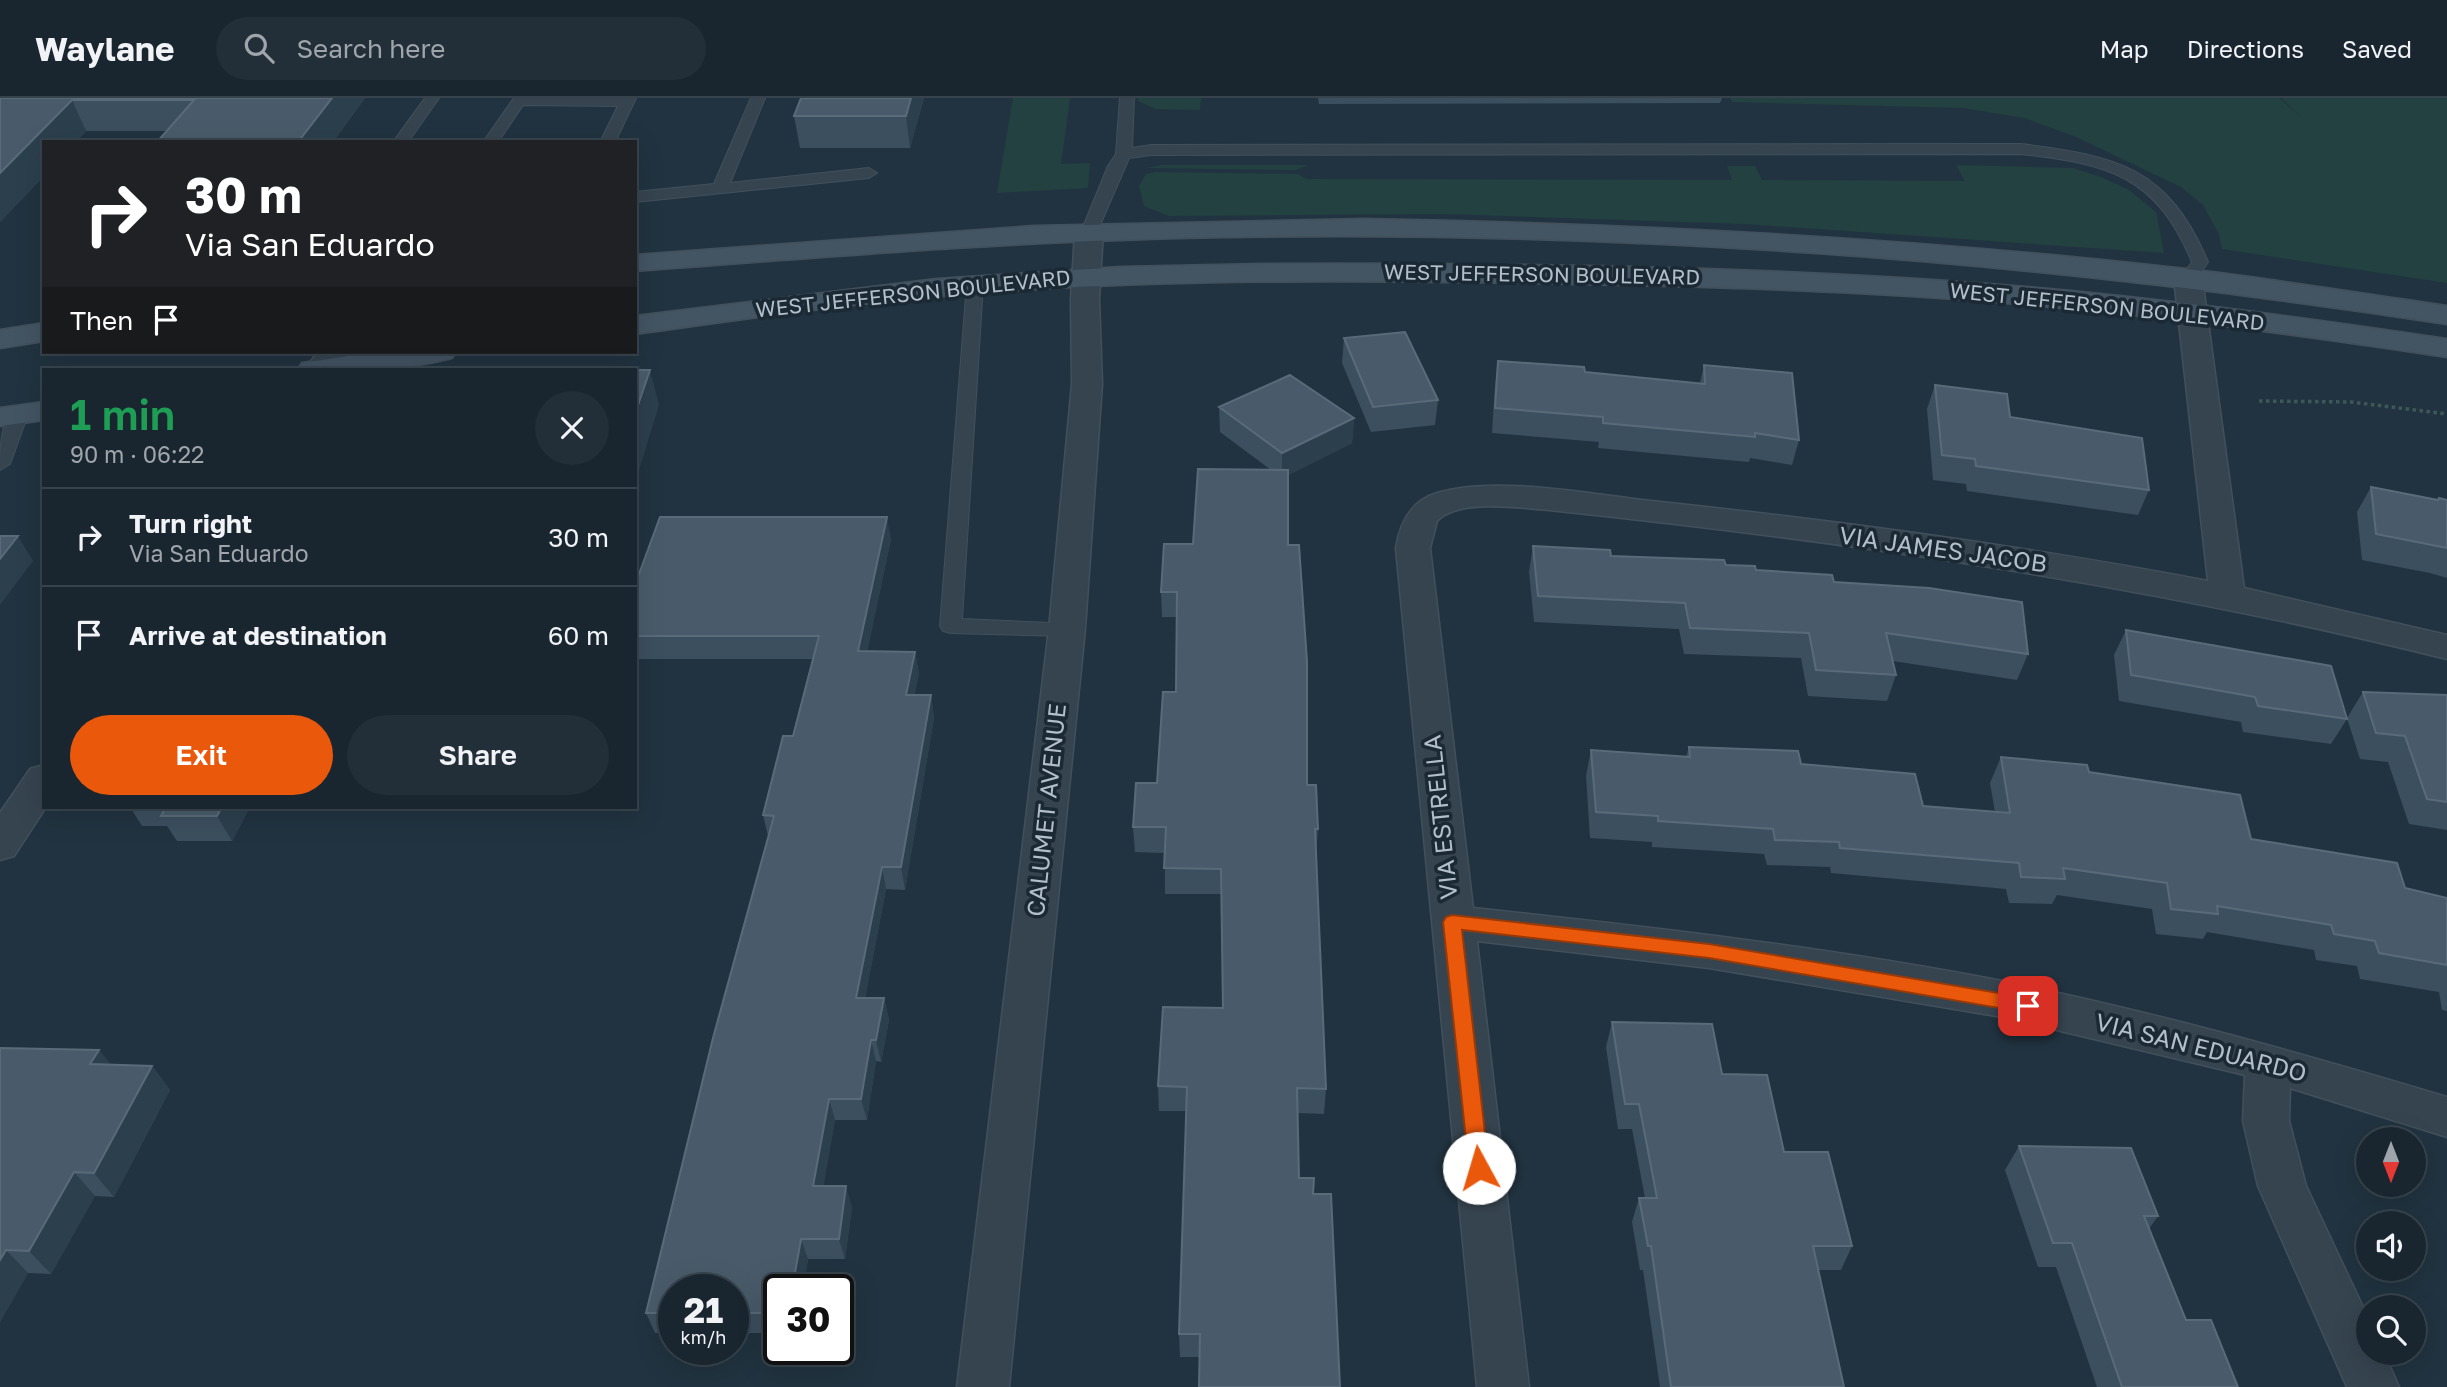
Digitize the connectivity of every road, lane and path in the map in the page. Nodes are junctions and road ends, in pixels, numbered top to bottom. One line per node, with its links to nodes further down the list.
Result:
1 (432, 98): 6 (lane)
2 (758, 98): 11 (lane)
3 (1127, 98): 9 (lane)
4 (520, 100): 5 (lane); 7 (lane)
5 (628, 100): 8 (lane)
6 (401, 140)
7 (491, 140)
8 (608, 140)
9 (1124, 154): 13 (lane); 16 (lane)
10 (869, 173): 11 (lane)
11 (720, 188): 12 (lane)
12 (637, 197)
13 (1089, 232): 14 (main road, WEST JEFFERSON BOULEVARD); 15 (street, CALUMET AVENUE); 16 (main road, WEST JEFFERSON BOULEVARD)
14 (637, 263)
15 (1087, 277): 17 (main road, WEST JEFFERSON BOULEVARD); 18 (main road, WEST JEFFERSON BOULEVARD); 32 (street, CALUMET AVENUE)
16 (2188, 278): 18 (street); 19 (main road, WEST JEFFERSON BOULEVARD)
17 (975, 284): 20 (main road, WEST JEFFERSON BOULEVARD); 32 (lane)
18 (2193, 313): 23 (main road, WEST JEFFERSON BOULEVARD); 31 (street)
19 (2447, 315)
20 (637, 325)
21 (42, 332): 22 (main road)
22 (0, 339)
23 (2447, 348)
24 (423, 354): 25 (main road)
25 (322, 365)
26 (2259, 401): 28 (path)
27 (21, 414): 29 (lane)
28 (2447, 414)
29 (0, 464)
30 (1434, 505): 31 (street, VIA JAMES JACOB); 36 (street, VIA ESTRELLA)
31 (2227, 596): 33 (street, VIA JAMES JACOB)
32 (1067, 629): 39 (street, CALUMET AVENUE)
33 (2447, 647)
34 (42, 782): 35 (street)
35 (0, 845)
36 (1452, 922): 37 (street, VIA SAN EDUARDO); 40 (street, VIA ESTRELLA)
37 (2268, 1062): 38 (street, VIA SAN EDUARDO); 41 (street)
38 (2447, 1117)
39 (983, 1387)
40 (1503, 1387)
41 (2373, 1387)

